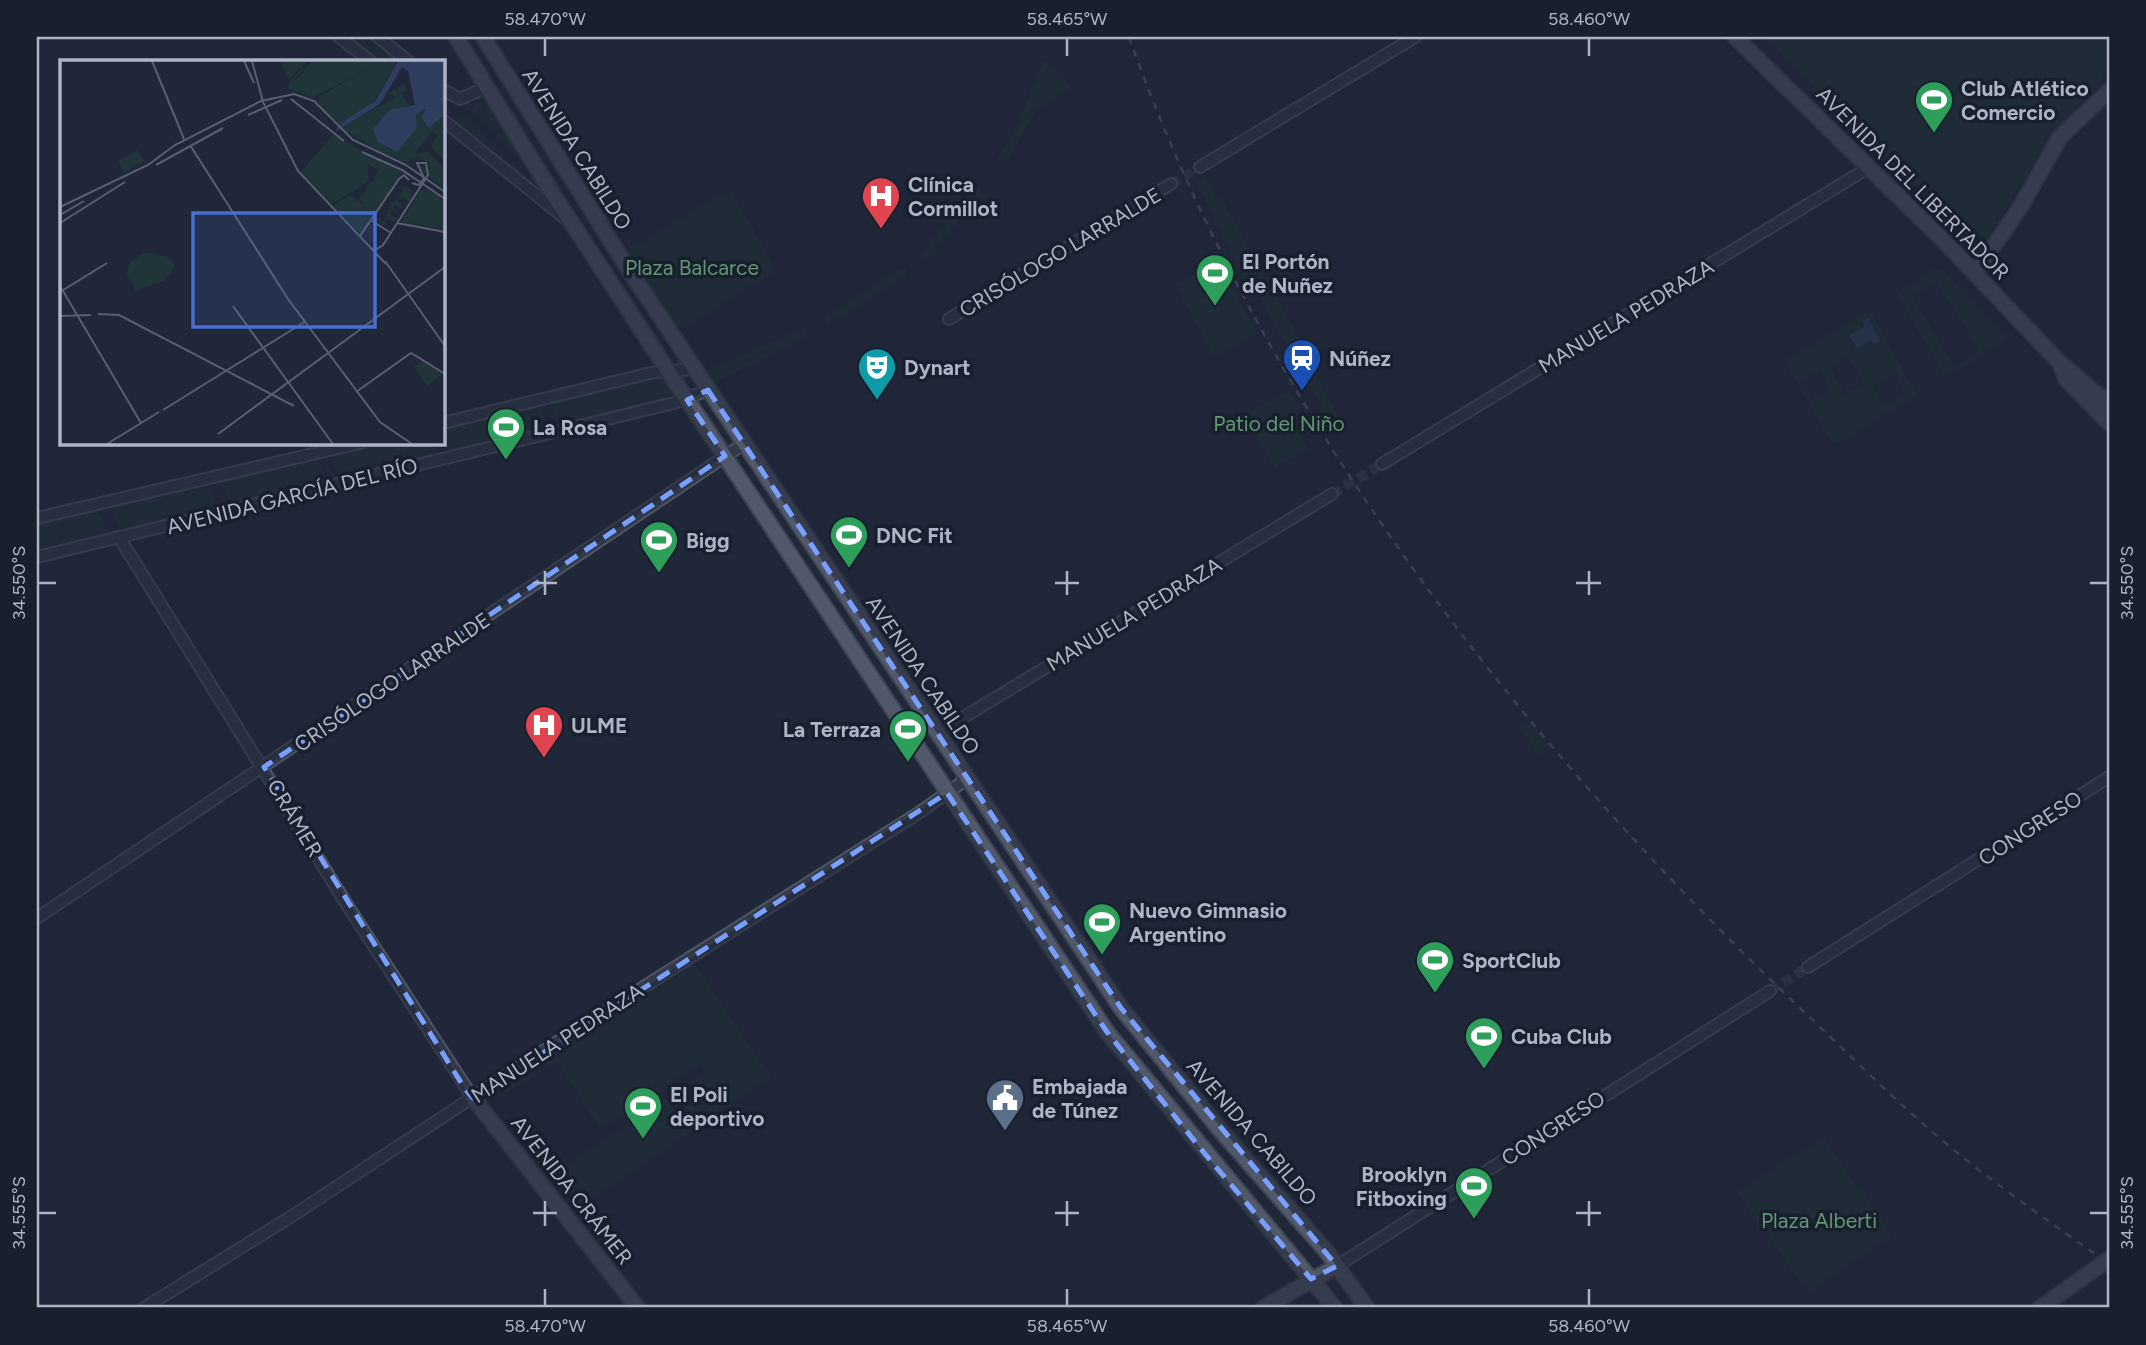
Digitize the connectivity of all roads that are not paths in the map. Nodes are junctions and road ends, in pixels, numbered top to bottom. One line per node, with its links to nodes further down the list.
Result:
1 (339, 37): 7 (street)
2 (378, 37): 8 (street)
3 (456, 37): 9 (main road, AVENIDA CABILDO)
4 (483, 37): 20 (main road, AVENIDA CABILDO)
5 (1415, 37): 13 (street)
6 (1735, 37): 14 (main road, AVENIDA DEL LIBERTADOR)
7 (369, 60)
8 (407, 60)
9 (487, 87): 10 (street); 16 (main road, AVENIDA CABILDO)
10 (444, 91)
11 (2109, 92): 17 (main road)
12 (444, 121): 16 (street)
13 (1200, 167)
14 (1868, 168): 17 (main road, AVENIDA DEL LIBERTADOR); 30 (street, MANUELA PEDRAZA)
15 (1171, 184): 18 (street, CRISÓLOGO LARRALDE)
16 (572, 223): 21 (main road, AVENIDA CABILDO)
17 (1975, 273): 19 (main road, AVENIDA DEL LIBERTADOR)
18 (949, 319)
19 (2059, 362): 24 (main road, AVENIDA DEL LIBERTADOR); 26 (main road, AVENIDA DEL LIBERTADOR)
20 (694, 369): 21 (street); 22 (main road, AVENIDA CABILDO)
21 (668, 370): 23 (main road, AVENIDA CABILDO); 25 (street)
22 (708, 390): 23 (street, AVENIDA GARCÍA DEL RÍO); 27 (main road, AVENIDA CABILDO)
23 (687, 400): 29 (main road, AVENIDA CABILDO); 33 (street, AVENIDA GARCÍA DEL RÍO)
24 (2109, 404)
25 (444, 423)
26 (2109, 424)
27 (745, 443): 29 (street, CRISÓLOGO LARRALDE); 35 (main road, AVENIDA CABILDO)
28 (356, 444): 32 (street, AVENIDA GARCÍA DEL RÍO)
29 (725, 457): 36 (street, CRISÓLOGO LARRALDE); 39 (main road, AVENIDA CABILDO)
30 (1382, 464)
31 (1332, 494): 35 (street, MANUELA PEDRAZA)
32 (37, 518)
33 (119, 537): 34 (street, AVENIDA GARCÍA DEL RÍO); 36 (street, CRÁMER)
34 (37, 557)
35 (936, 734): 37 (main road, AVENIDA CABILDO)
36 (264, 767): 40 (street, CRISÓLOGO LARRALDE); 43 (street, CRÁMER)
37 (964, 774): 39 (street, MANUELA PEDRAZA); 45 (main road, AVENIDA CABILDO)
38 (2109, 778): 41 (street, CONGRESO)
39 (947, 793): 43 (street, MANUELA PEDRAZA); 46 (main road, AVENIDA CABILDO)
40 (37, 918)
41 (1808, 967)
42 (1770, 991): 45 (street, CONGRESO)
43 (473, 1098): 47 (street, MANUELA PEDRAZA); 48 (main road, AVENIDA CRÁMER)
44 (2109, 1258): 52 (main road)
45 (1332, 1269): 46 (main road); 51 (main road, AVENIDA CABILDO)
46 (1311, 1279): 49 (main road); 50 (main road, AVENIDA CABILDO)
47 (144, 1308)
48 (638, 1308)
49 (1263, 1308)
50 (1335, 1308)
51 (1367, 1308)
52 (2040, 1308)

